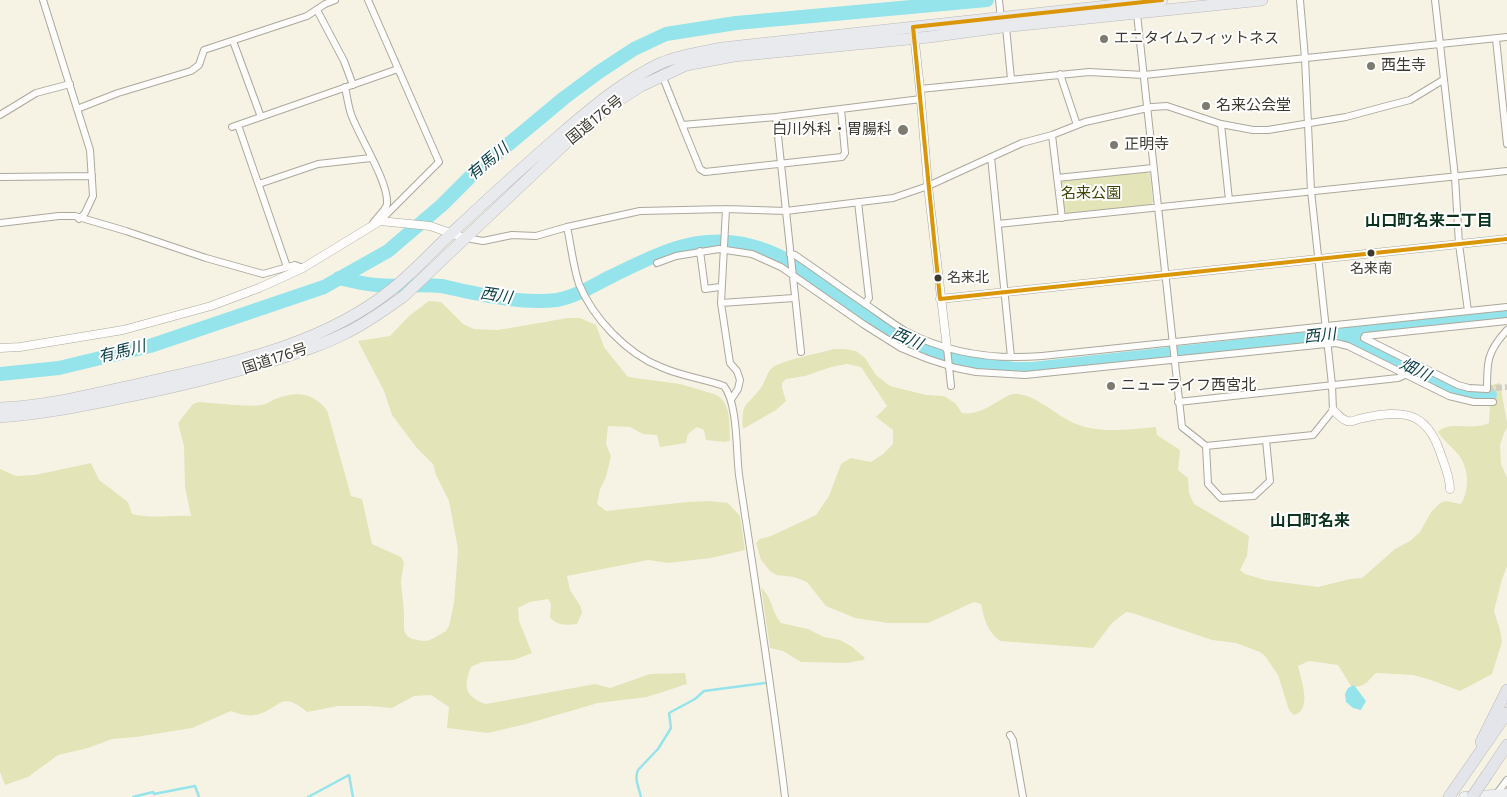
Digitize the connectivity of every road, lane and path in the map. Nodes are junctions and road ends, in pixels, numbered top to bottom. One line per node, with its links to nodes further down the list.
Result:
1 (43, 0): 24 (street)
2 (335, 0): 9 (street)
3 (368, 0): 18 (street)
4 (999, 0): 11 (street)
5 (1162, 0): 11 (highway, 国道176号)
6 (1262, 0): 10 (highway, 国道176号)
7 (1300, 0): 17 (street)
8 (1435, 0): 16 (street)
9 (316, 10): 15 (street); 25 (street)
10 (1137, 14): 11 (highway, 国道176号); 21 (street)
11 (1003, 21): 12 (highway, 国道176号); 22 (street)
12 (914, 33): 20 (highway, 国道176号); 27 (street); 65 (highway, 国道176号)
13 (1507, 37): 14 (street)
14 (1496, 39): 16 (street); 40 (street)
15 (233, 41): 31 (street); 33 (street)
16 (1440, 44): 17 (street); 23 (street)
17 (1304, 58): 21 (street); 36 (street)
18 (398, 69): 25 (street); 60 (street)
19 (1060, 74): 21 (street); 22 (street); 38 (street)
20 (662, 75): 37 (street); 66 (highway, 国道176号)
21 (1144, 75): 30 (street)
22 (1012, 79): 27 (street)
23 (1443, 80): 36 (street); 48 (street)
24 (70, 84): 31 (street); 32 (street)
25 (353, 85): 26 (street)
26 (345, 87): 33 (street); 42 (street)
27 (920, 89): 28 (street)
28 (921, 99): 29 (street); 51 (street)
29 (841, 109): 34 (street); 43 (street)
30 (1146, 109): 35 (street); 38 (street); 44 (street)
31 (77, 110): 46 (street)
32 (0, 115)
33 (261, 117): 50 (street)
34 (776, 117): 37 (street); 43 (street)
35 (1221, 124): 36 (street); 53 (street)
36 (1308, 124): 52 (street)
37 (682, 125): 43 (street)
38 (1077, 125): 39 (street)
39 (1052, 135): 41 (street); 49 (street)
40 (1507, 144)
41 (991, 157): 51 (street); 62 (street)
42 (371, 158): 50 (street); 63 (street)
43 (780, 163): 57 (street)
44 (1153, 168): 49 (street); 55 (street)
45 (1507, 171): 48 (street)
46 (92, 176): 47 (street); 59 (street)
47 (0, 177)
48 (1455, 177): 52 (street); 68 (street)
49 (1057, 178): 58 (street)
50 (259, 184): 74 (street)
51 (928, 186): 54 (street); 81 (street)
52 (1311, 191): 53 (street); 72 (street)
53 (1229, 200): 55 (street)
54 (858, 202): 57 (street); 83 (street)
55 (1157, 208): 58 (street); 77 (street)
56 (726, 209): 57 (street); 64 (street); 69 (street)
57 (786, 211): 71 (street)
58 (1062, 218): 62 (street)
59 (79, 219): 61 (street); 74 (street)
60 (380, 221): 63 (street); 65 (street)
61 (0, 223)
62 (998, 224): 79 (street)
63 (372, 226): 75 (street)
64 (567, 227): 66 (street); 101 (street)
65 (451, 234): 66 (street); 104 (highway, 国道176号)
66 (465, 238): 106 (highway, 国道176号)
67 (1507, 239): 68 (street)
68 (1459, 244): 72 (street); 85 (street)
69 (723, 250): 70 (street); 76 (street); 78 (street)
70 (700, 251): 73 (street); 78 (street)
71 (790, 254): 76 (street); 83 (street)
72 (1319, 259): 77 (street); 87 (street)
73 (657, 263)
74 (287, 267): 75 (street)
75 (303, 268): 91 (street)
76 (792, 276): 80 (street); 97 (street)
77 (1164, 276): 79 (street); 90 (street)
78 (720, 287): 82 (street)
79 (1005, 292): 81 (street); 94 (street)
80 (794, 298): 82 (street); 93 (street)
81 (940, 299): 92 (street)
82 (720, 303): 101 (street)
83 (865, 304): 92 (street)
84 (1507, 307): 85 (street)
85 (1468, 311): 87 (street)
86 (1507, 321): 96 (street)
87 (1326, 327): 89 (street); 90 (street)
88 (1507, 330): 96 (street)
89 (1328, 342): 95 (street); 98 (street); 99 (street)
90 (1172, 343): 94 (street); 95 (street)
91 (0, 348)
92 (947, 348): 94 (street); 97 (street)
93 (801, 352)
94 (1011, 357)
95 (1173, 360): 97 (street); 102 (street)
96 (1413, 365): 98 (street)
97 (949, 366): 100 (street)
98 (1408, 374): 99 (street); 103 (street)
99 (1332, 385): 102 (street); 105 (street)
100 (951, 386)
101 (732, 398): 118 (street)
102 (1178, 402): 108 (street)
103 (1493, 402)
104 (0, 408)
105 (1333, 410): 107 (street); 109 (street)
106 (0, 417)
107 (1266, 440): 108 (street); 108 (street)
108 (1206, 446)
109 (1450, 489)
110 (1507, 690): 114 (highway)
111 (1507, 713): 114 (highway)
112 (1010, 735): 119 (street)
113 (1507, 745): 122 (highway, bridge)
114 (1463, 779): 120 (highway)
115 (1507, 780): 117 (street)
116 (1507, 794): 117 (main road)
117 (1495, 796): 121 (main road)
118 (785, 797)
119 (1023, 797)
120 (1450, 797)
121 (1464, 797)
122 (1472, 797)

